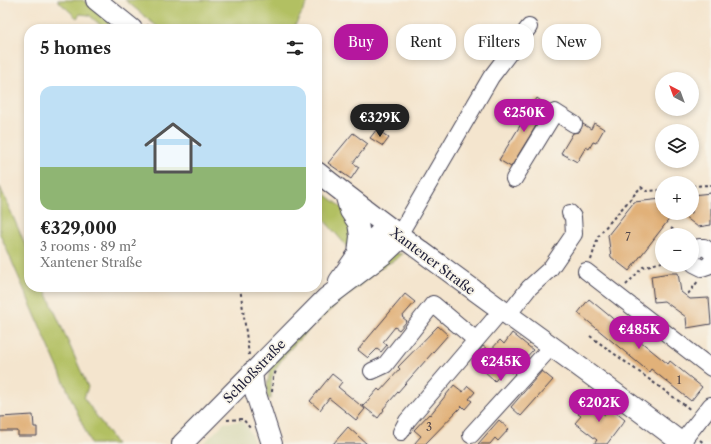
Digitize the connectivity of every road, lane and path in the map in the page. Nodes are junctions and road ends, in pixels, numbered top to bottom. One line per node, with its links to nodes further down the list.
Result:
1 (96, 0): 2 (main road)
2 (126, 24)
3 (504, 60): 12 (street)
4 (574, 124): 6 (street)
5 (322, 176): 10 (main road, Xantener Straße)
6 (514, 179)
7 (711, 185): 8 (path)
8 (699, 186)
9 (655, 190): 18 (path)
10 (345, 194): 12 (main road, Xantener Straße); 14 (main road)
11 (570, 213): 22 (street)
12 (396, 233): 14 (main road, Schloßstraße); 21 (main road, Schloßstraße); 22 (main road, Xantener Straße)
13 (699, 247): 15 (street)
14 (358, 254): 21 (main road, Schloßstraße)
15 (711, 261): 17 (street)
16 (655, 264): 20 (path)
17 (699, 267)
18 (586, 271): 20 (street)
19 (241, 292): 28 (path)
20 (618, 294): 26 (street)
21 (326, 298): 28 (main road, Schloßstraße)
22 (504, 313): 24 (street); 25 (main road, Xantener Straße)
23 (590, 336): 30 (path)
24 (476, 340): 27 (street); 31 (street)
25 (551, 347): 32 (street); 33 (main road, Xantener Straße)
26 (711, 368)
27 (372, 371)
28 (252, 372): 35 (main road, Schloßstraße); 36 (main road)
29 (711, 404): 33 (street)
30 (696, 413)
31 (401, 432)
32 (471, 435)
33 (687, 442): 34 (path)
34 (703, 443)
35 (182, 444)
36 (272, 444)

